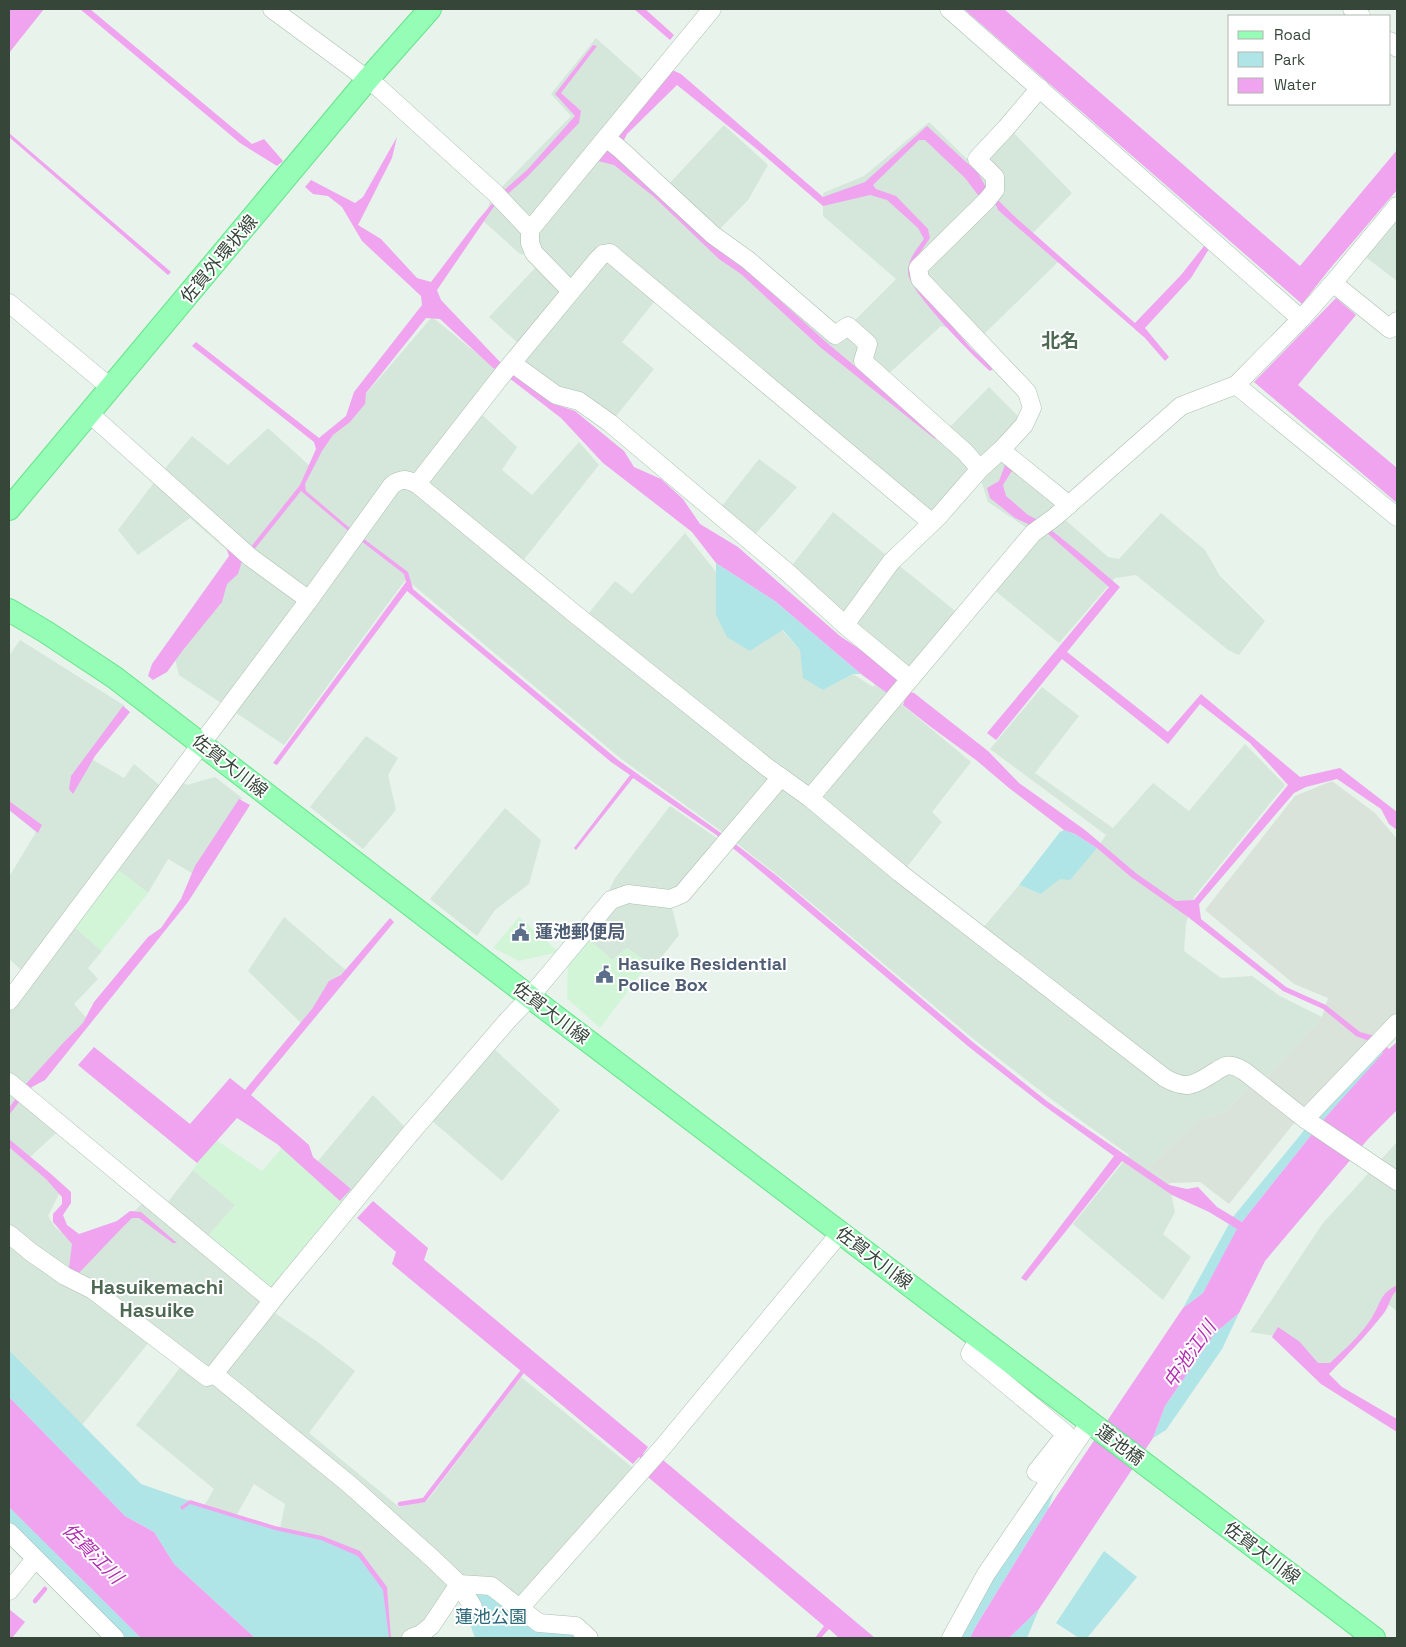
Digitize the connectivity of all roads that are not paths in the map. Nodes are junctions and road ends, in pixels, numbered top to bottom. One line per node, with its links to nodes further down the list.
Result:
1 (272, 9): 5 (street)
2 (430, 9): 5 (main road, 佐賀外環状線)
3 (712, 9): 7 (street)
4 (949, 9): 6 (street)
5 (368, 79): 9 (street); 17 (main road, 佐賀外環状線)
6 (1040, 88): 13 (street); 19 (street)
7 (606, 138): 9 (street); 20 (street)
8 (1397, 206): 10 (street)
9 (530, 230): 11 (street)
10 (1334, 283): 13 (street); 14 (street)
11 (571, 291): 15 (street); 25 (street)
12 (9, 304): 17 (street)
13 (1302, 319): 16 (street)
14 (1397, 321)
15 (508, 368): 21 (street); 28 (street)
16 (1236, 385): 22 (street); 24 (street)
17 (111, 388): 18 (main road, 佐賀外環状線)
18 (90, 414): 23 (main road, 佐賀外環状線); 26 (street)
19 (1001, 450): 20 (street); 22 (street)
20 (980, 469): 25 (street)
21 (416, 484): 26 (street); 31 (street)
22 (1068, 505): 29 (street)
23 (9, 510)
24 (1397, 517)
25 (932, 522): 28 (street)
26 (309, 600): 30 (street)
27 (9, 610): 30 (main road, 佐賀大川線)
28 (846, 625): 29 (street)
29 (904, 686): 32 (street)
30 (202, 744): 33 (main road, 佐賀大川線); 34 (street)
31 (781, 777): 32 (street); 33 (street)
32 (810, 798): 37 (street)
33 (530, 997): 39 (main road, 佐賀大川線); 41 (street)
34 (9, 1001)
35 (1397, 1023): 37 (street)
36 (18, 1090): 41 (street)
37 (1305, 1119): 38 (street)
38 (1397, 1181)
39 (840, 1233): 42 (main road, 佐賀大川線); 52 (street)
40 (9, 1234): 43 (street)
41 (272, 1300): 43 (street)
42 (979, 1338): 44 (main road, 佐賀大川線); 46 (street)
43 (214, 1374): 49 (street)
44 (1090, 1422): 45 (main road, 蓮池橋); 46 (street)
45 (1150, 1468): 57 (main road, 佐賀大川線)
46 (1052, 1480): 56 (street)
47 (9, 1532): 48 (street)
48 (35, 1558): 50 (street); 53 (street)
49 (459, 1584): 51 (street); 52 (street); 54 (street)
50 (9, 1591)
51 (473, 1607)
52 (520, 1608): 55 (street)
53 (115, 1638)
54 (411, 1638)
55 (590, 1638)
56 (951, 1638)
57 (1374, 1638)

